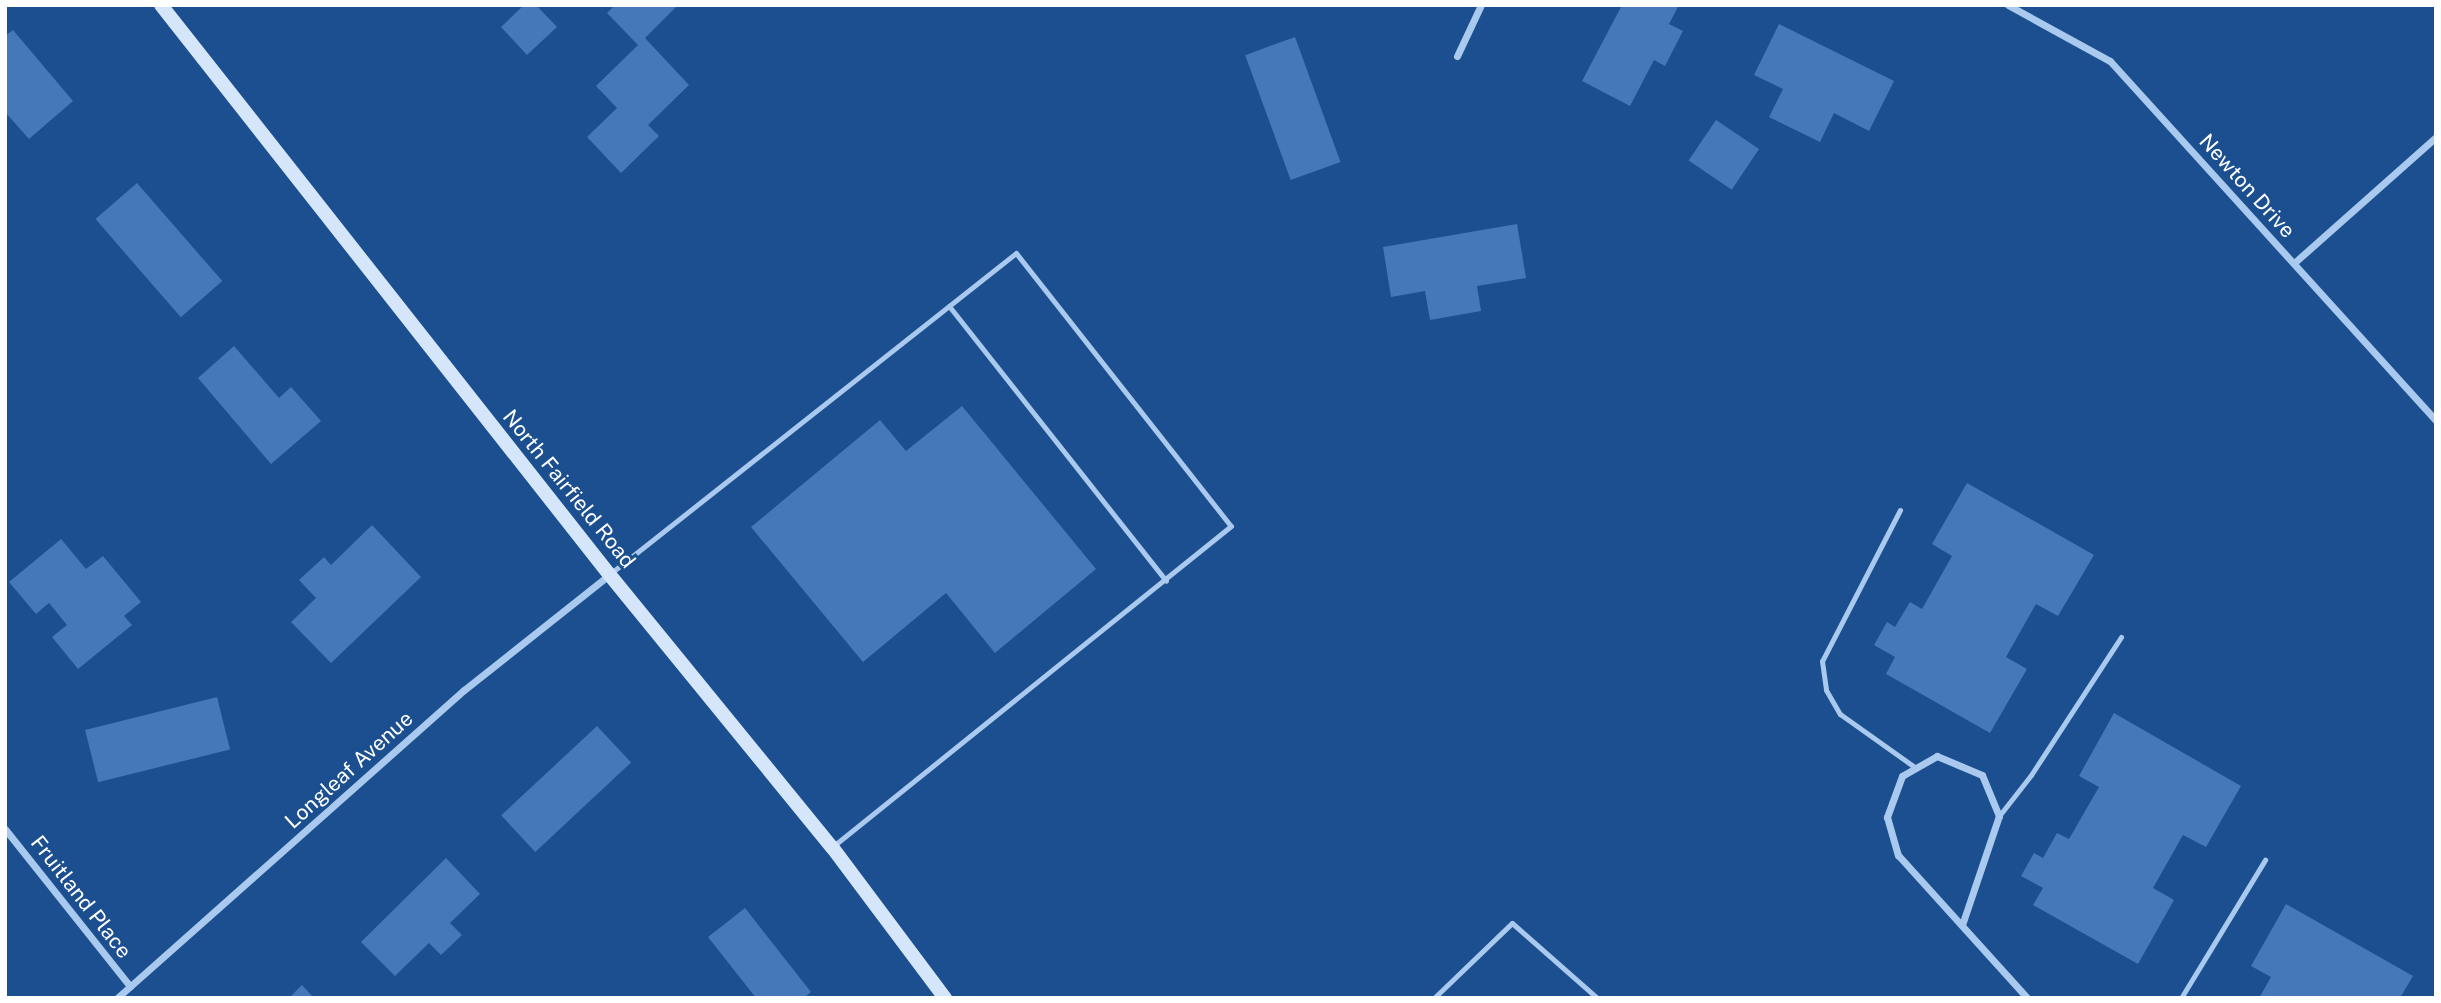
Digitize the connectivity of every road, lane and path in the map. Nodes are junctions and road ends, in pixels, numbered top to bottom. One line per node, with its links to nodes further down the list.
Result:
1 (161, 5): 10 (main road, North Fairfield Road)
2 (1481, 5): 4 (street)
3 (2008, 5): 6 (street, Newton Drive)
4 (1457, 56)
5 (2436, 137): 6 (street)
6 (2294, 263): 8 (street, Newton Drive)
7 (948, 306): 10 (lane); 11 (lane); 11 (lane)
8 (2436, 420)
9 (1900, 510): 13 (lane)
10 (609, 574): 16 (main road, North Fairfield Road); 19 (street, Longleaf Avenue)
11 (1166, 581): 16 (lane)
12 (2121, 637): 14 (lane)
13 (1916, 768): 14 (street); 18 (street)
14 (1999, 816): 18 (street)
15 (5, 829): 19 (street, Fruitland Place)
16 (832, 847): 21 (main road, North Fairfield Road)
17 (2266, 860): 25 (lane)
18 (1962, 925): 24 (street)
19 (130, 986): 20 (street, Longleaf Avenue)
20 (117, 998)
21 (945, 998)
22 (1434, 998): 23 (lane)
23 (1597, 998)
24 (2027, 998)
25 (2181, 998)

